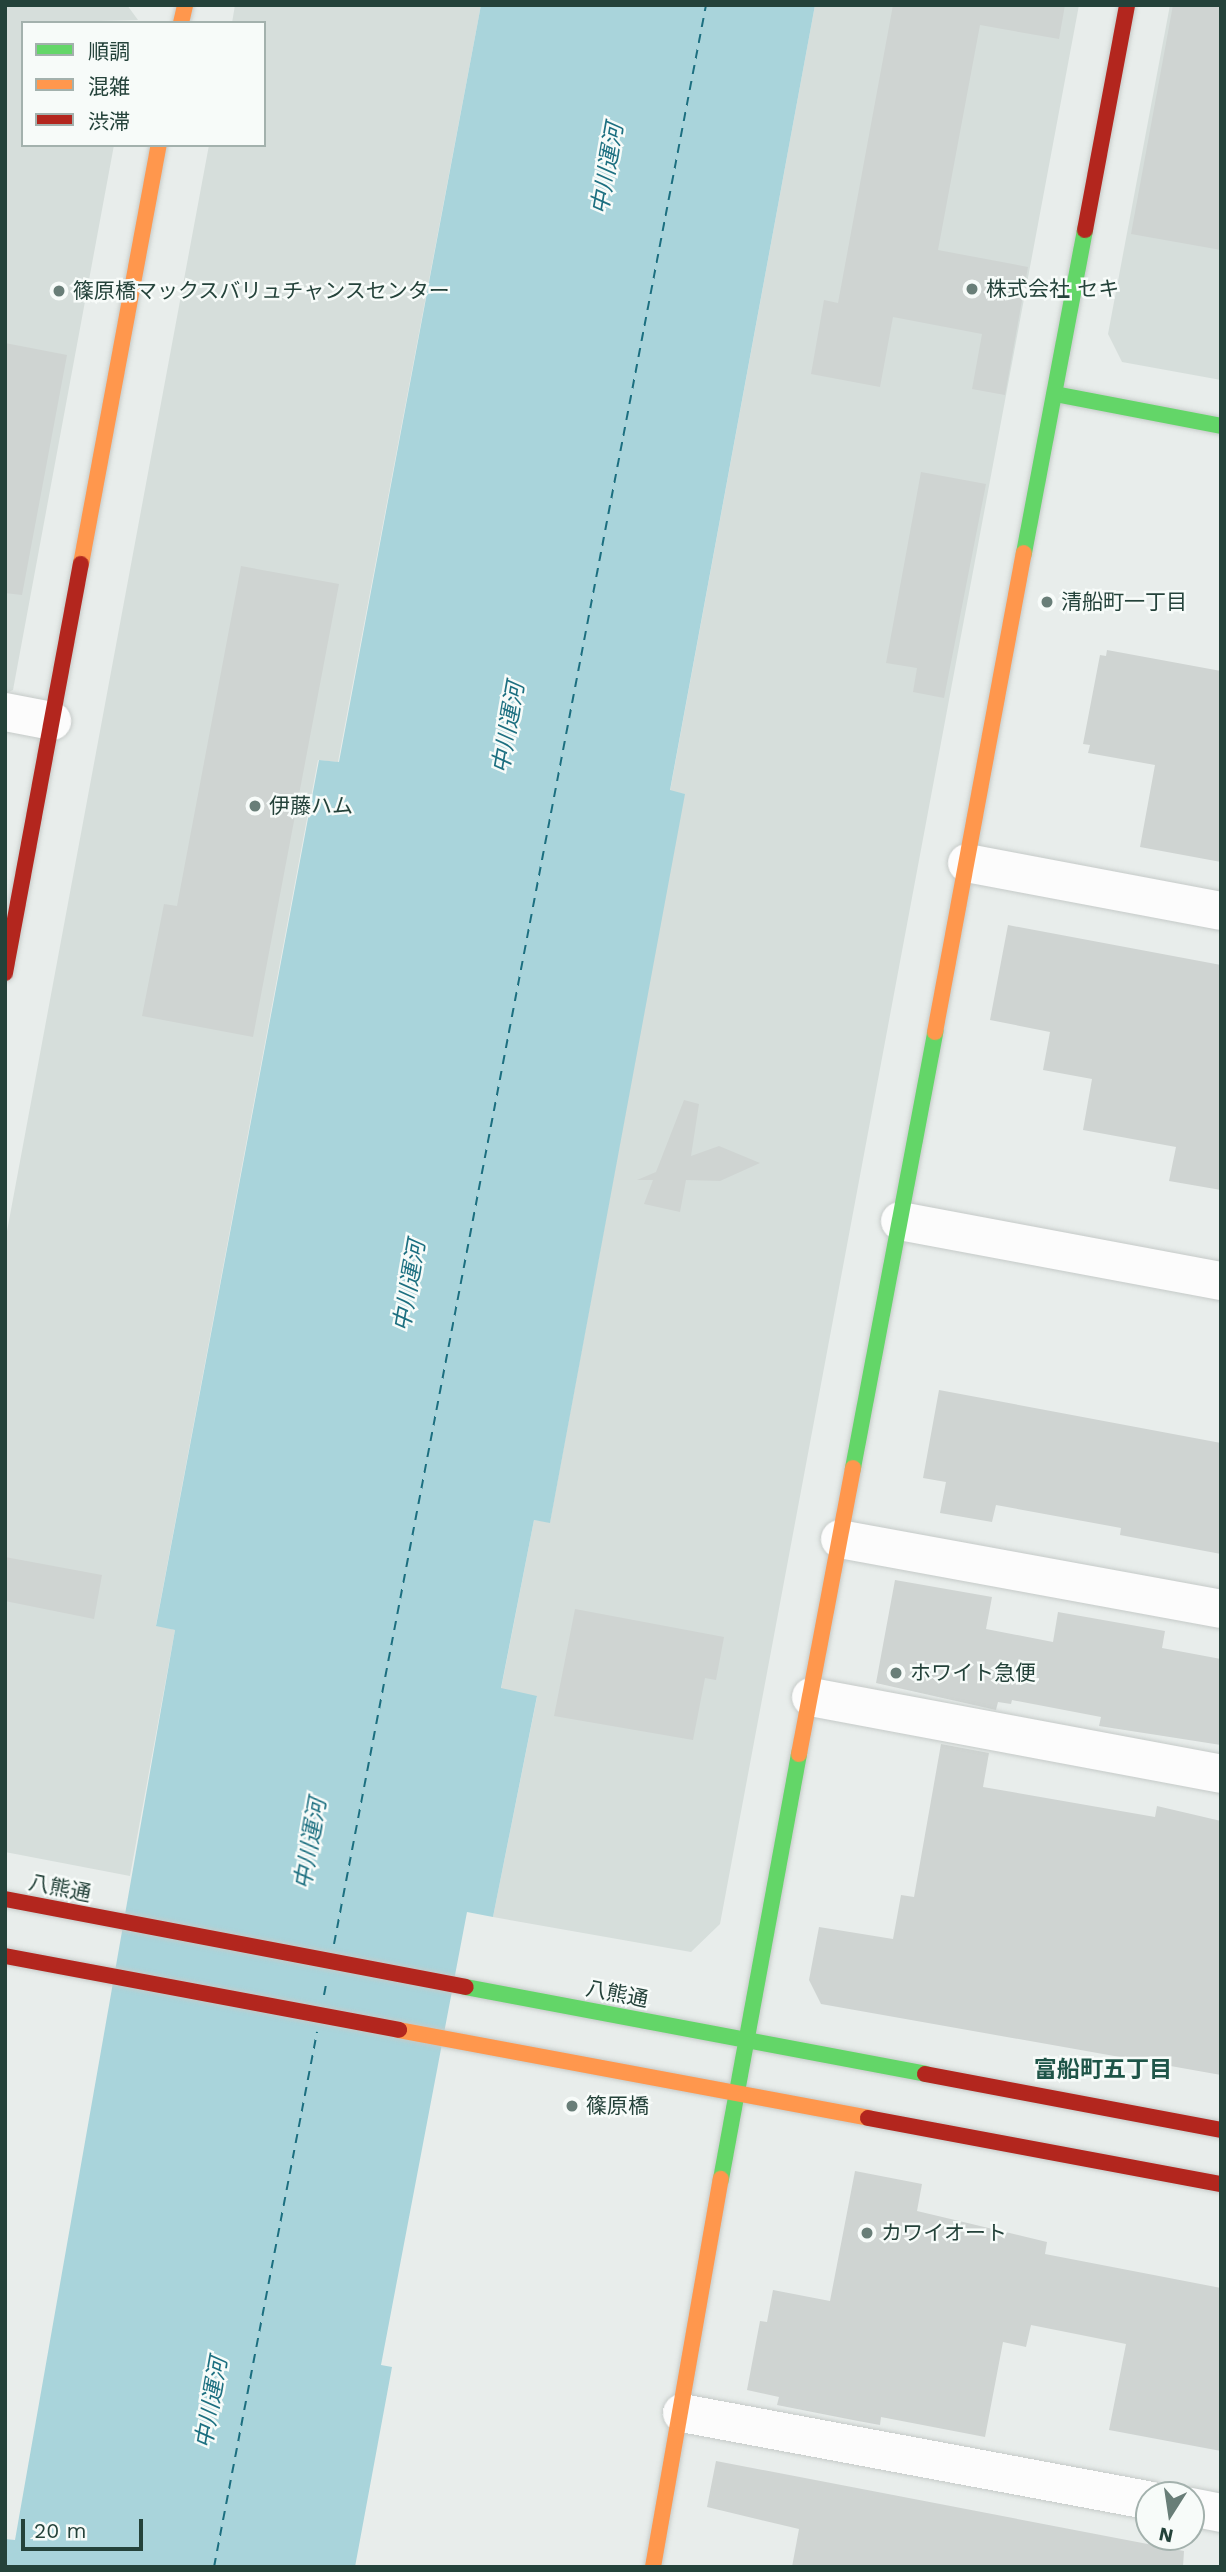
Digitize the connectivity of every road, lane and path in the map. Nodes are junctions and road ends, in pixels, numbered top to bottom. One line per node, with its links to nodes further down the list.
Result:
1 (1127, 5): 3 (street)
2 (159, 147): 6 (street)
3 (1055, 394): 4 (street); 7 (street)
4 (1221, 426)
5 (5, 712): 6 (street)
6 (52, 721): 9 (street)
7 (967, 863): 8 (street); 10 (street)
8 (1221, 911)
9 (5, 973)
10 (900, 1221): 11 (street); 12 (street)
11 (1221, 1280)
12 (840, 1539): 13 (street); 14 (street)
13 (1221, 1609)
14 (811, 1697): 15 (street); 18 (street)
15 (1221, 1774)
16 (5, 1899): 18 (street, 八熊通)
17 (5, 1956): 19 (street)
18 (746, 2040): 19 (street); 20 (street, 八熊通)
19 (737, 2091): 21 (street); 22 (street)
20 (1221, 2130)
21 (1221, 2184)
22 (682, 2413): 23 (street); 24 (street)
23 (1135, 2497)
24 (653, 2567)

